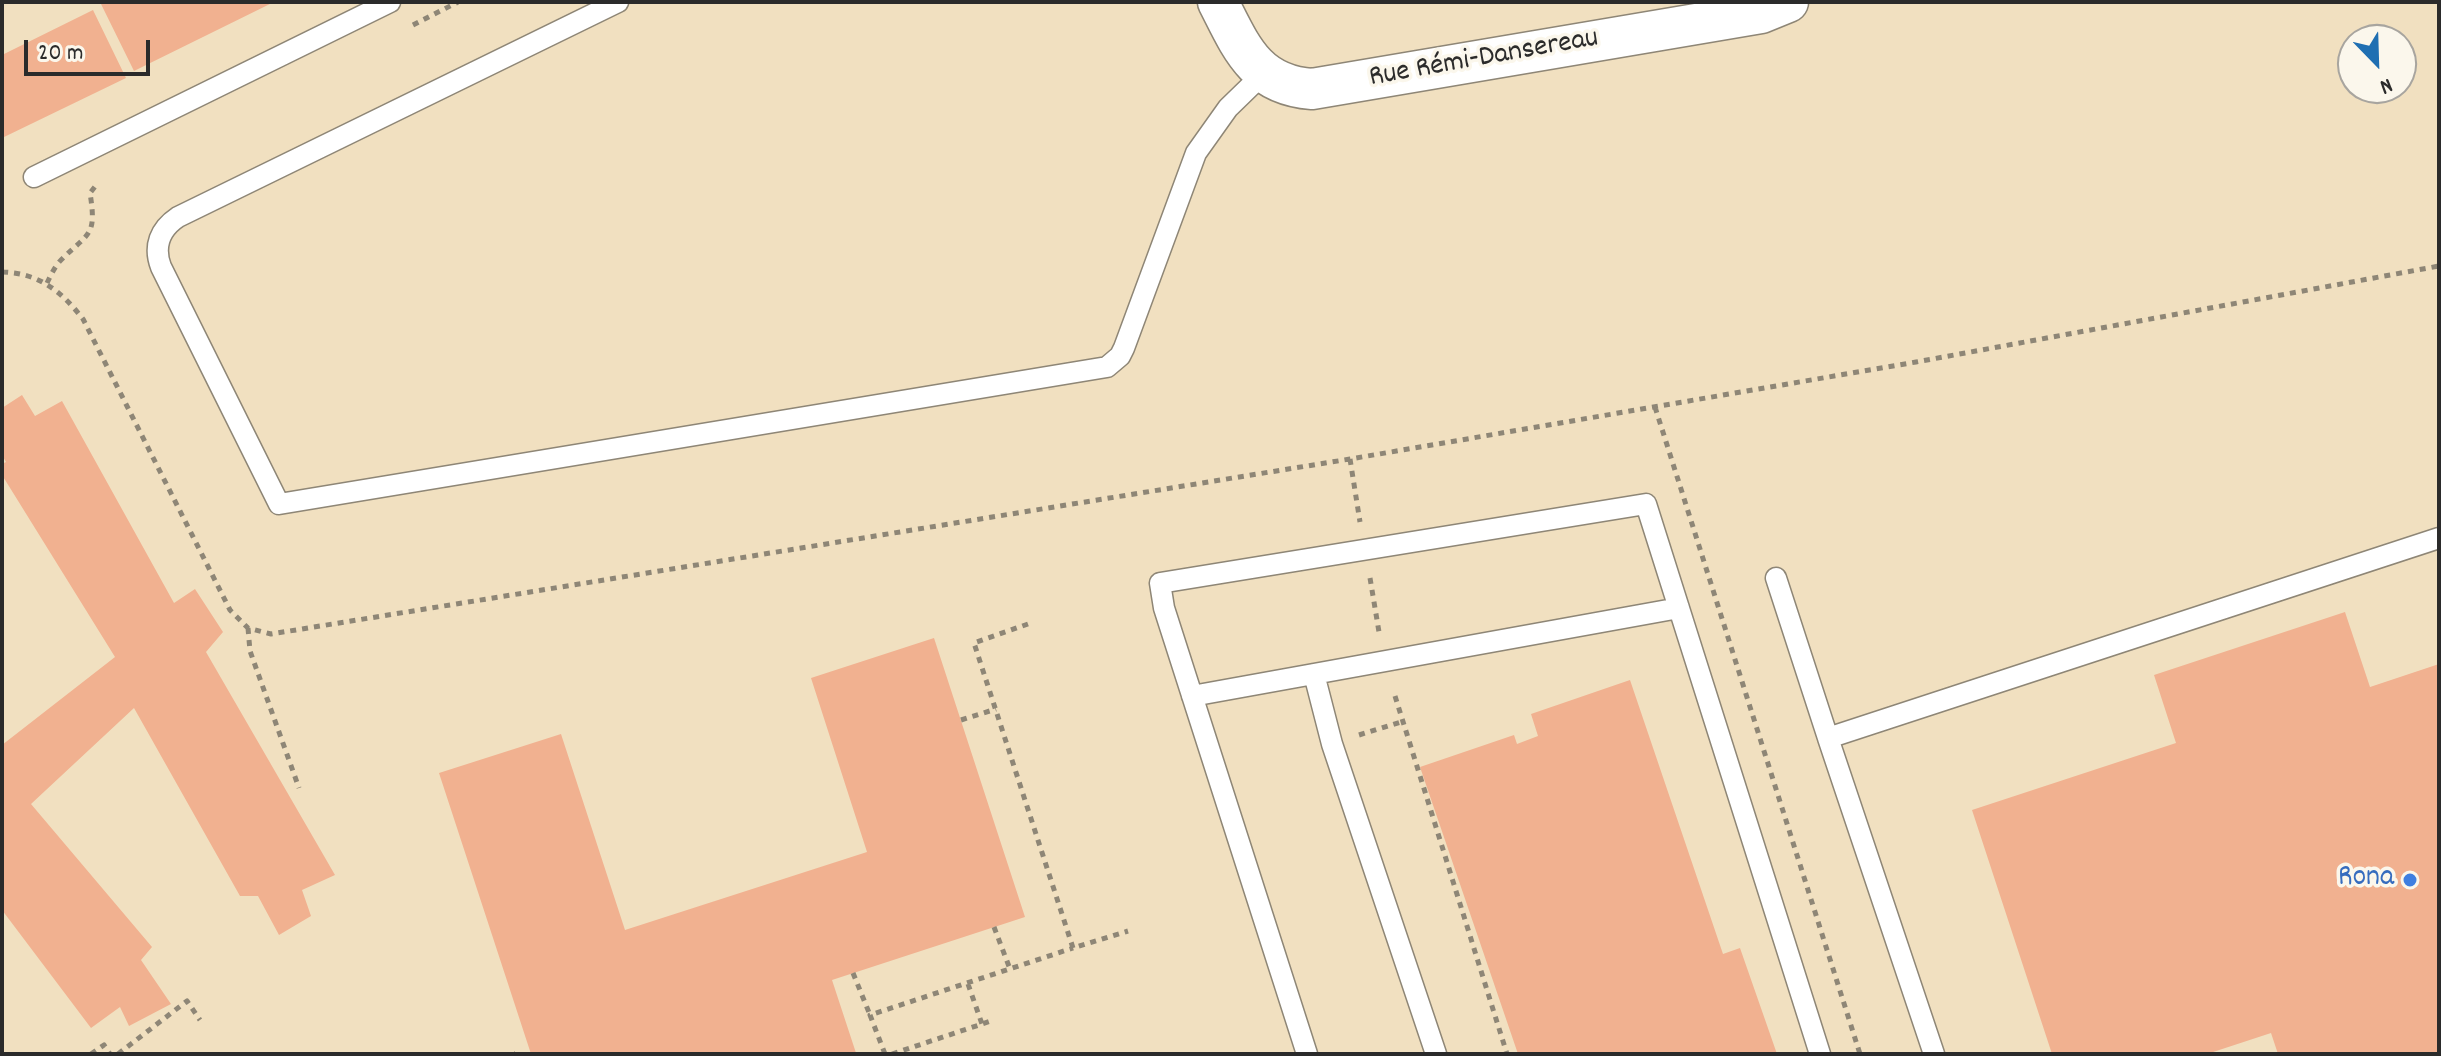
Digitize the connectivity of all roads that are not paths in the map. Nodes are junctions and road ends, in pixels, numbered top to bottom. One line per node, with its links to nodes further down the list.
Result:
1 (390, 2): 6 (lane)
2 (618, 2): 5 (lane)
3 (1218, 2): 5 (street, Rue Rémi-Dansereau)
4 (1788, 2): 5 (street, Rue Rémi-Dansereau)
5 (1264, 73)
6 (34, 177)
7 (2439, 538): 12 (lane)
8 (1776, 578): 12 (lane)
9 (1679, 608): 10 (lane); 11 (lane); 15 (lane)
10 (1314, 674): 11 (lane); 14 (lane)
11 (1192, 696): 13 (lane)
12 (1828, 738): 16 (lane)
13 (1307, 1054)
14 (1436, 1054)
15 (1820, 1054)
16 (1934, 1054)

